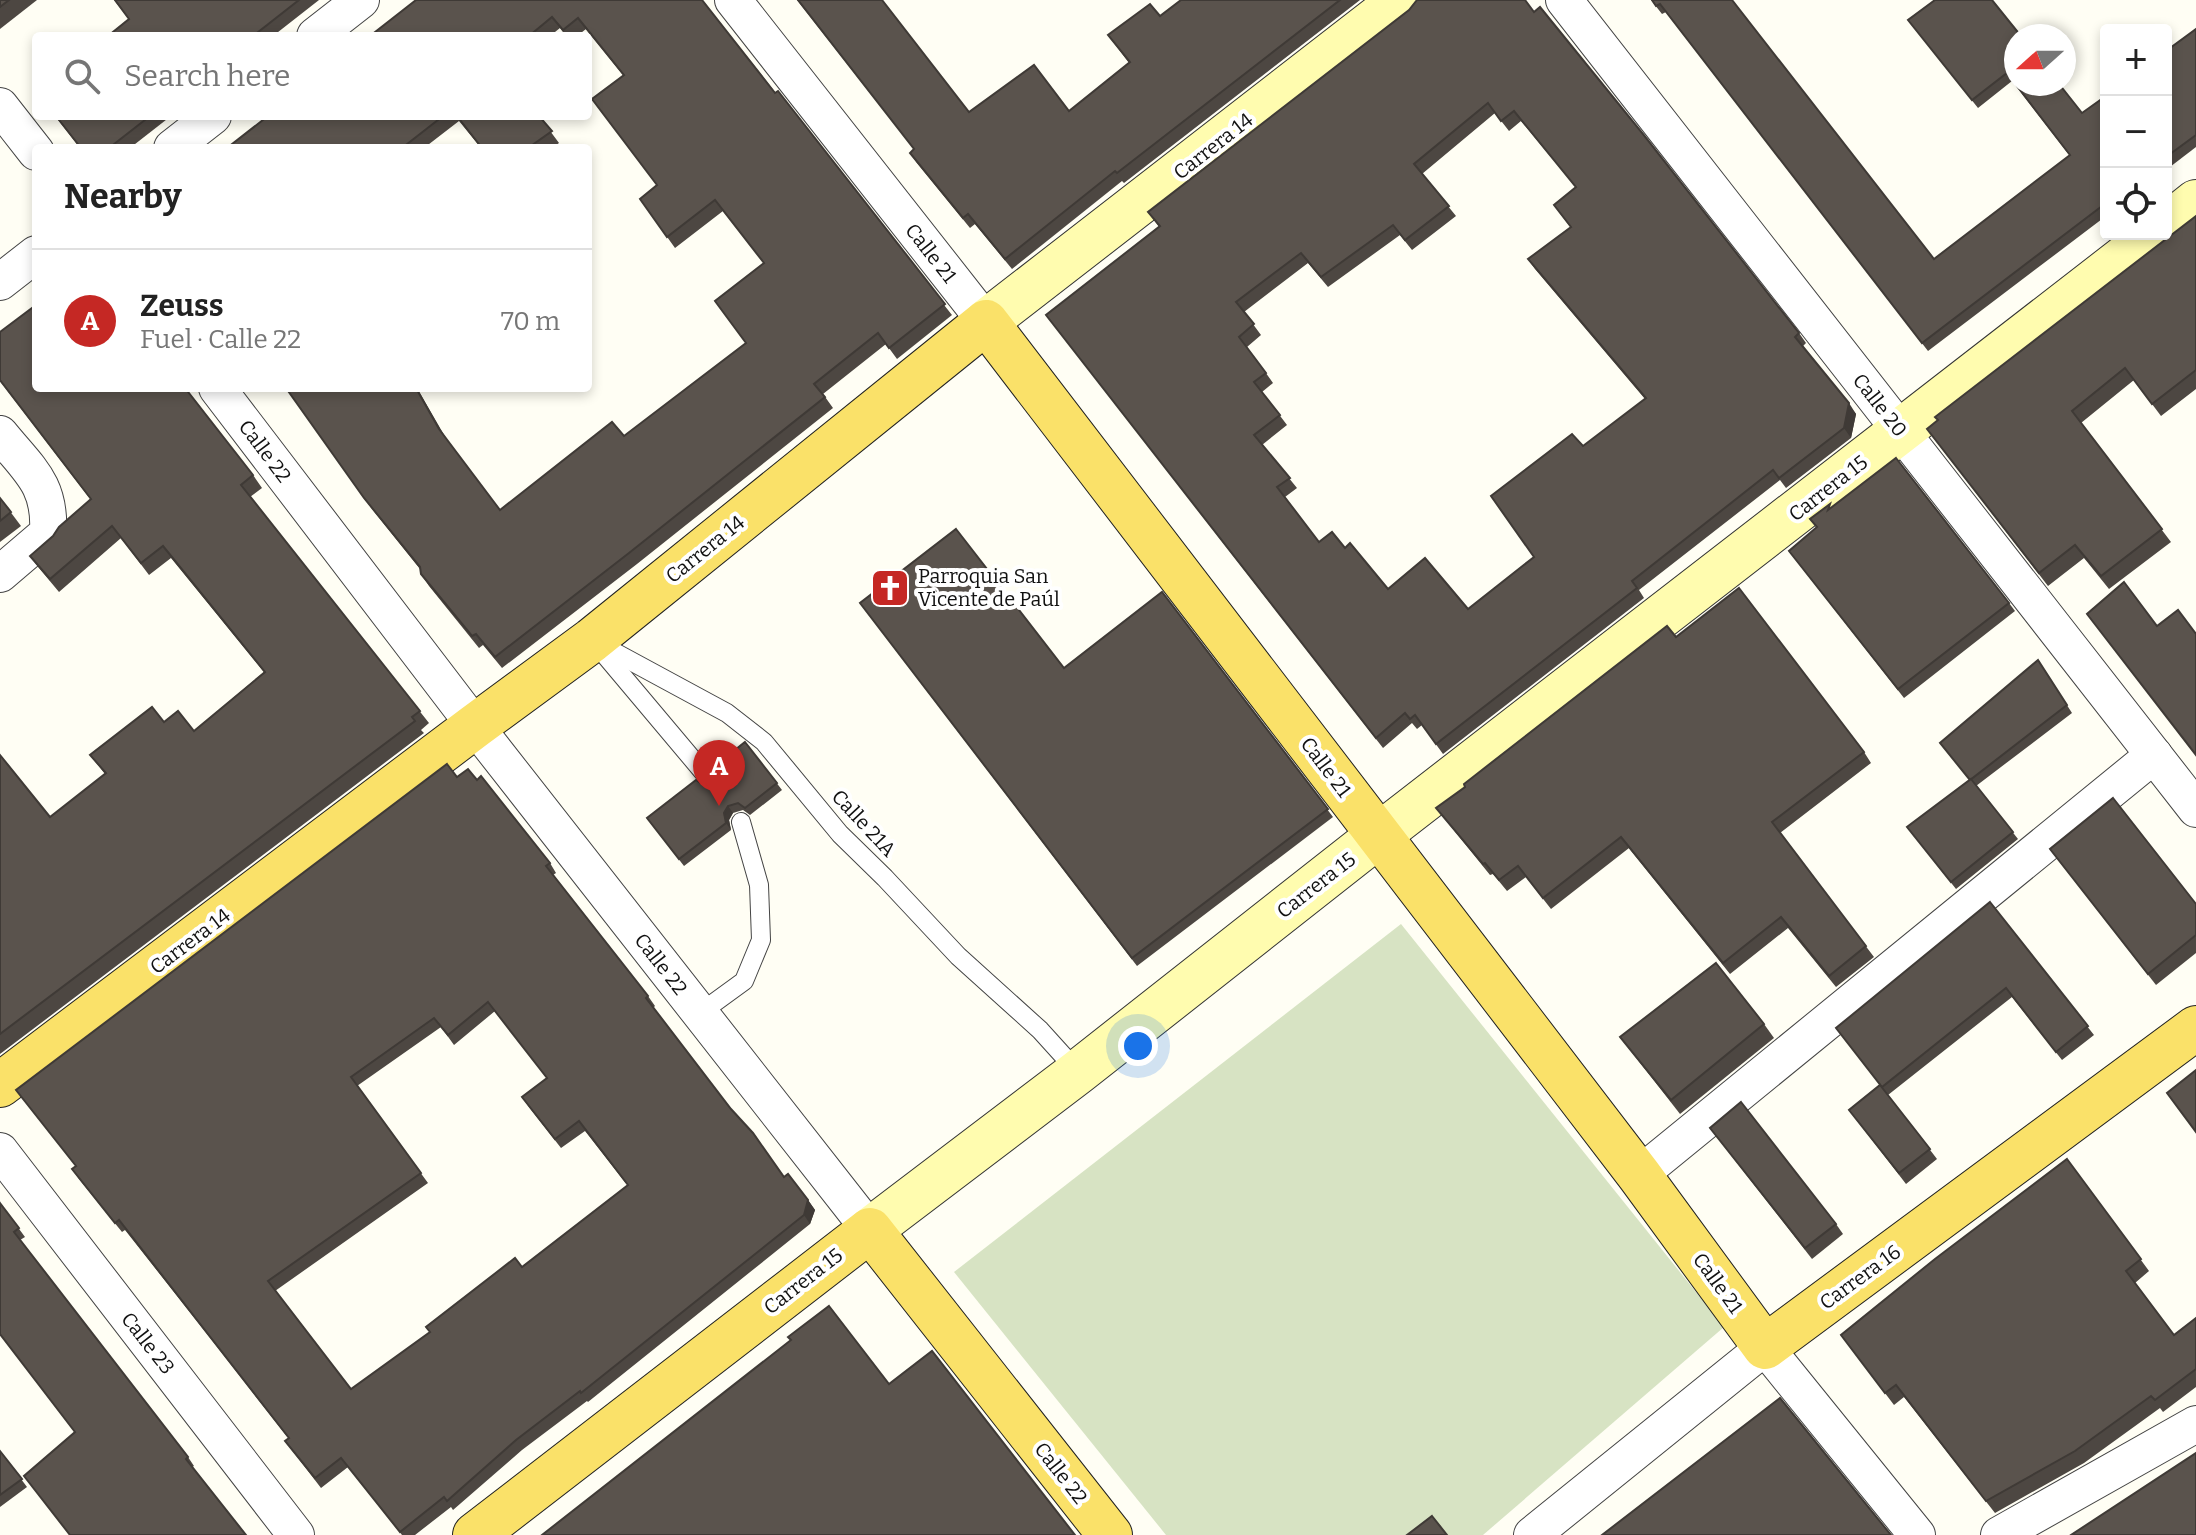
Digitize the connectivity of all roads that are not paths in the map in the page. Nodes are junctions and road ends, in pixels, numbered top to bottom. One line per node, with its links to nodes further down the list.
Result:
1 (361, 0): 5 (street)
2 (733, 0): 15 (street, Calle 21)
3 (1401, 0): 15 (main road, Carrera 14)
4 (1564, 0): 17 (street, Calle 20)
5 (320, 32)
6 (0, 106): 9 (street)
7 (208, 120): 8 (street)
8 (177, 144)
9 (32, 147)
10 (2196, 202): 11 (main road)
11 (2172, 221)
12 (2147, 240): 17 (main road, Carrera 15)
13 (32, 257): 14 (street)
14 (0, 282)
15 (986, 322): 20 (main road, Carrera 14); 26 (main road, Calle 21)
16 (220, 392): 21 (street, Calle 22)
17 (1901, 431): 22 (street, Calle 20); 26 (main road, Carrera 15)
18 (0, 434): 19 (street)
19 (0, 574)
20 (592, 640): 21 (main road, Carrera 14); 23 (lane); 29 (lane, Calle 21A)
21 (475, 726): 27 (street, Calle 22); 30 (main road, Carrera 14)
22 (2154, 755): 24 (street, Calle 20); 32 (street)
23 (710, 780)
24 (2196, 809)
25 (741, 822): 27 (lane)
26 (1379, 835): 29 (main road, Carrera 15); 32 (main road, Calle 21)
27 (700, 1013): 33 (street, Calle 22)
28 (2196, 1028): 34 (main road, Carrera 16)
29 (1078, 1072): 33 (main road, Carrera 15)
30 (0, 1085)
31 (0, 1151): 36 (street, Calle 23)
32 (1639, 1175): 34 (main road, Calle 21)
33 (870, 1230): 37 (main road, Carrera 15); 38 (main road, Calle 22)
34 (1765, 1347): 39 (street, Carrera 16); 40 (street, Calle 21)
35 (2196, 1424): 41 (street)
36 (296, 1535)
37 (475, 1535)
38 (1110, 1535)
39 (1532, 1535)
40 (1917, 1535)
41 (1999, 1535)

